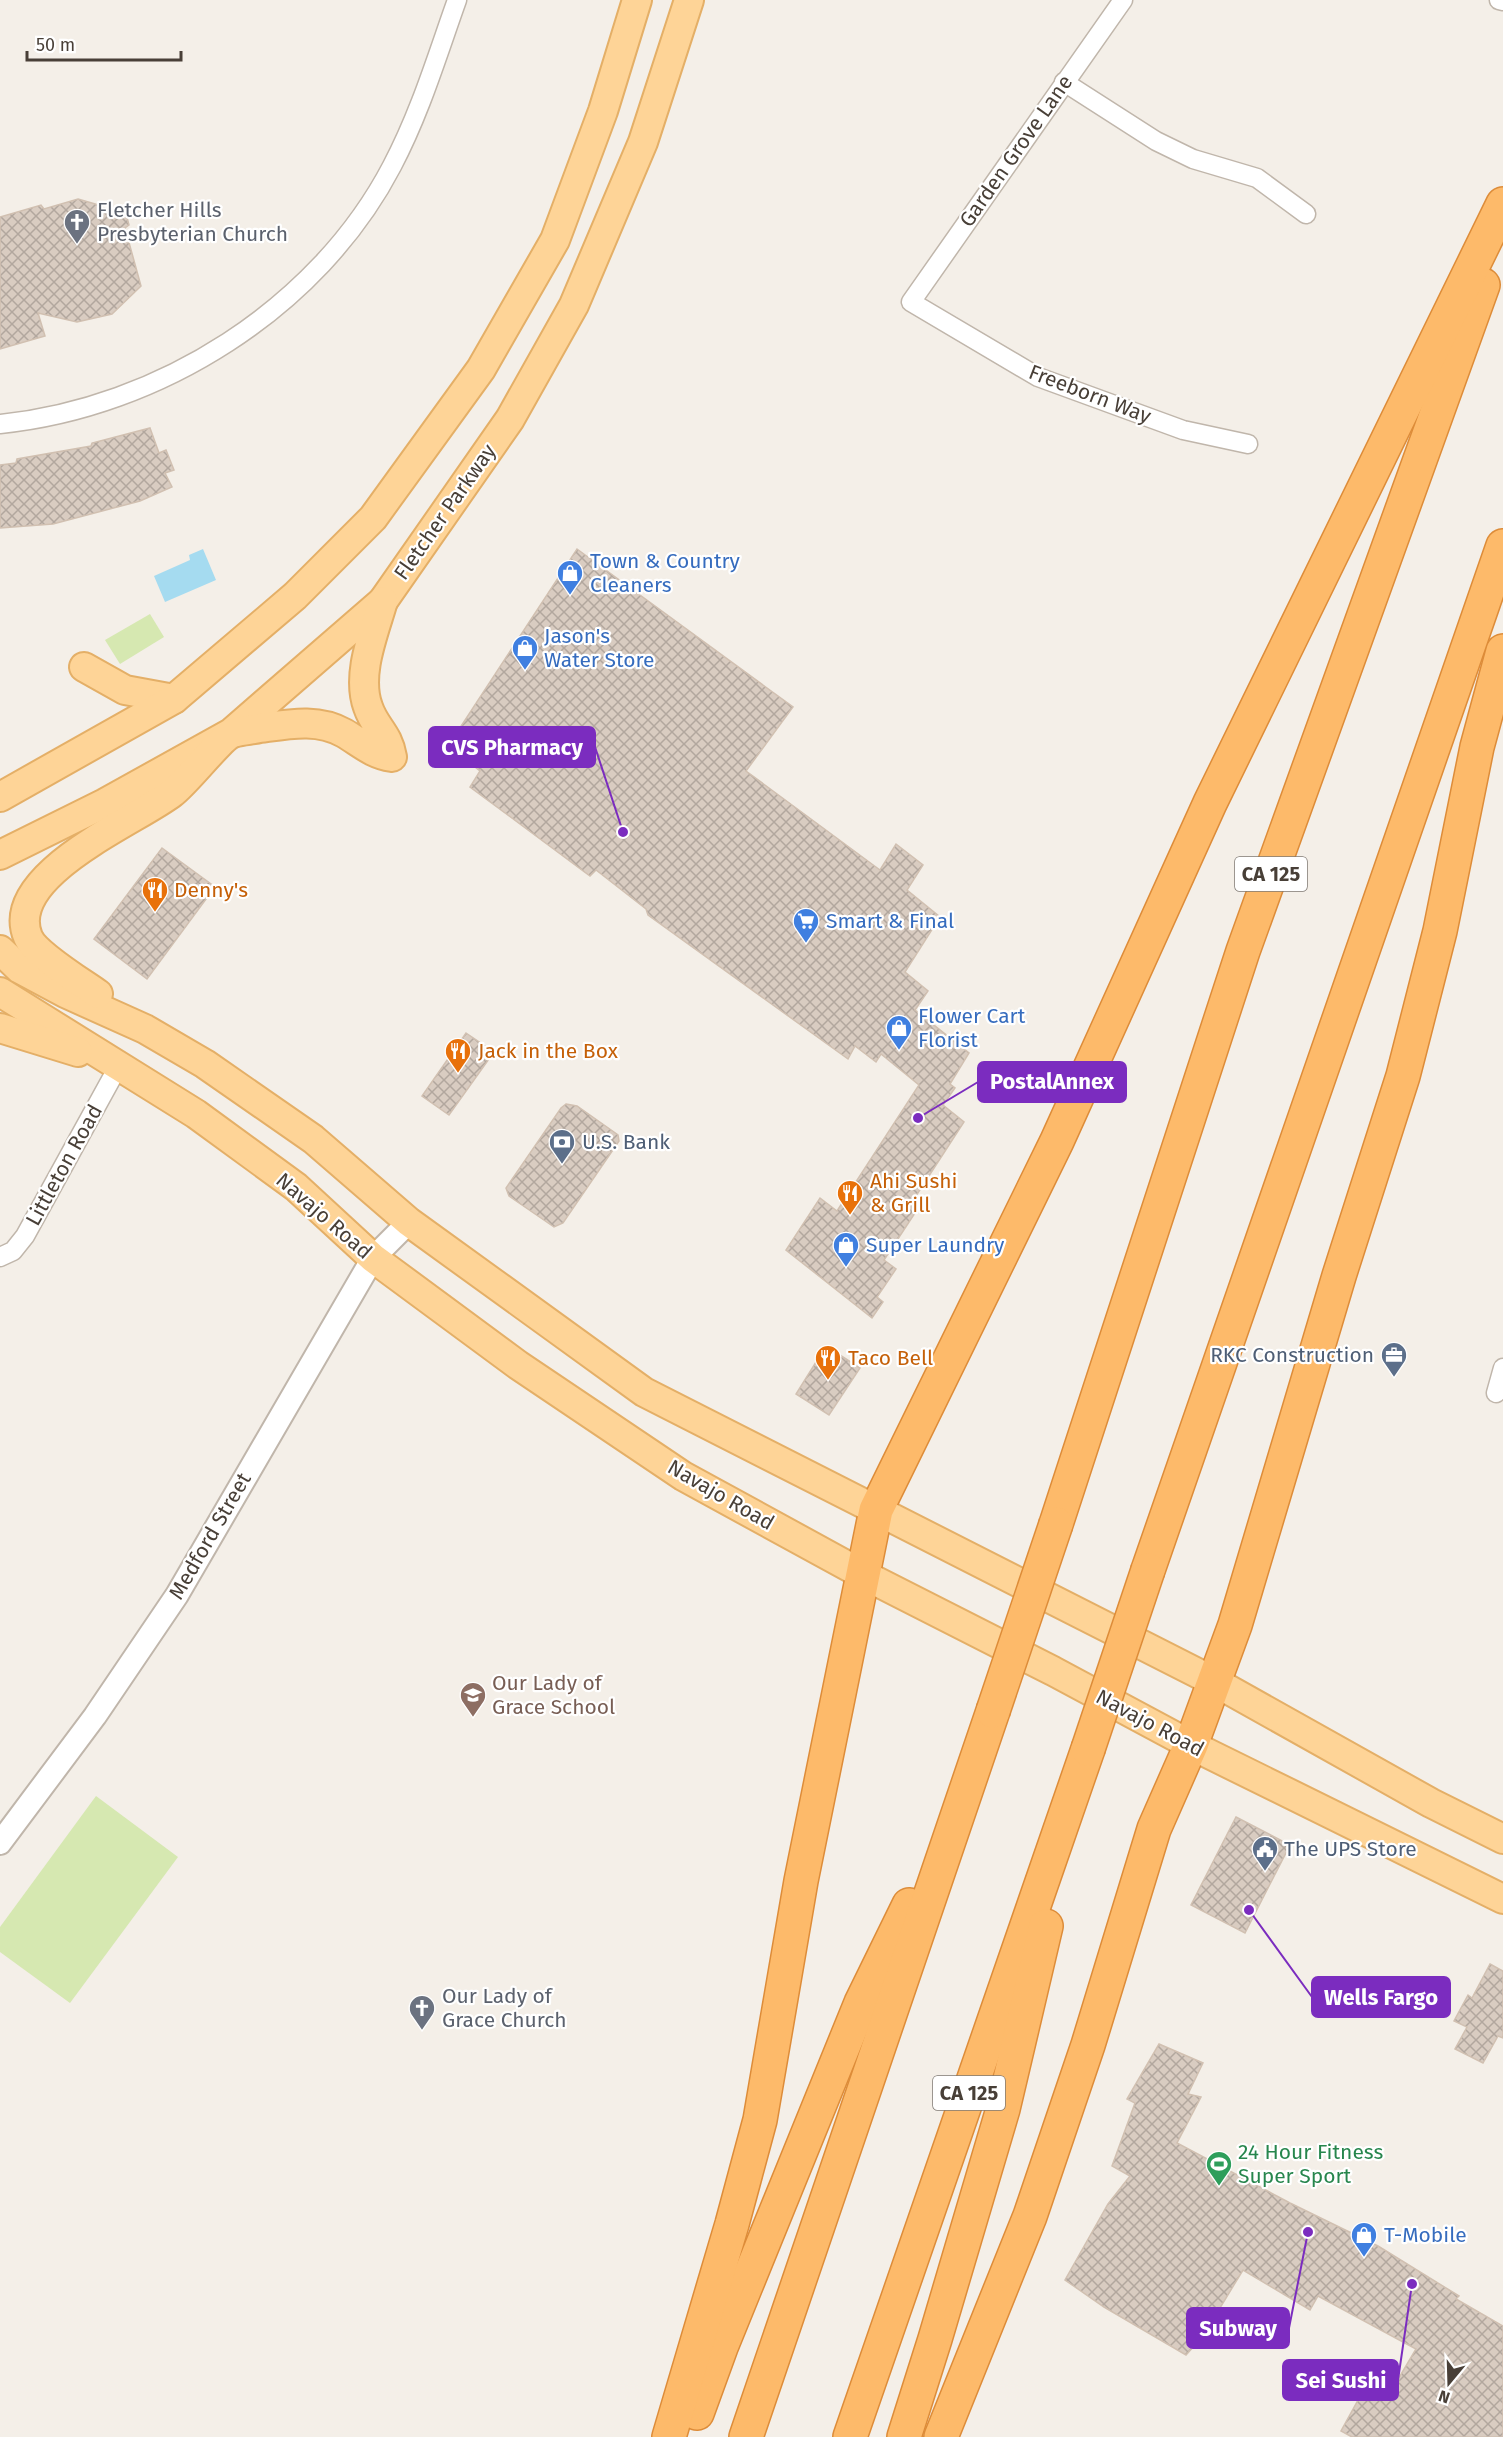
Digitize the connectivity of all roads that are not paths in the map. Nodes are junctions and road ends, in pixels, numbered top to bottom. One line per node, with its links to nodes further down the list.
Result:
1 (457, 0): 10 (street)
2 (638, 0): 16 (main road)
3 (688, 0): 13 (main road, Fletcher Parkway)
4 (1123, 0): 5 (street, Garden Grove Lane)
5 (1064, 82): 7 (street); 9 (street, Garden Grove Lane)
6 (1503, 204): 30 (highway)
7 (1306, 214)
8 (1503, 230): 35 (highway, CA 125, bridge)
9 (911, 302): 11 (street, Freeborn Way)
10 (0, 424)
11 (1248, 444)
12 (1503, 546): 34 (highway, CA 125, bridge)
13 (384, 602): 17 (main road, Fletcher Parkway); 17 (main road)
14 (1503, 651): 32 (highway)
15 (84, 667): 16 (main road)
16 (174, 699): 18 (main road)
17 (231, 733): 19 (main road, Fletcher Parkway); 23 (main road)
18 (0, 797)
19 (0, 855)
20 (0, 950): 23 (main road)
21 (0, 992): 24 (main road, Navajo Road)
22 (0, 1028): 24 (main road)
23 (145, 1029): 25 (main road)
24 (119, 1065): 26 (street, Littleton Road); 27 (main road, Navajo Road)
25 (409, 1222): 27 (street, Medford Street); 30 (main road)
26 (0, 1257)
27 (373, 1258): 31 (main road, Navajo Road); 37 (street, Medford Street)
28 (1503, 1368): 29 (street)
29 (1496, 1393)
30 (876, 1510): 31 (highway); 32 (main road)
31 (864, 1575): 33 (main road, Navajo Road); 39 (highway)
32 (1215, 1682): 33 (highway); 36 (main road)
33 (1191, 1745): 38 (main road, Navajo Road); 44 (highway)
34 (1088, 1749): 42 (highway, CA 125); 43 (highway)
35 (970, 1779): 40 (highway); 41 (highway, CA 125)
36 (1503, 1839)
37 (0, 1843)
38 (1503, 1899)
39 (669, 2437)
40 (688, 2437)
41 (746, 2437)
42 (850, 2437)
43 (904, 2437)
44 (941, 2437)

